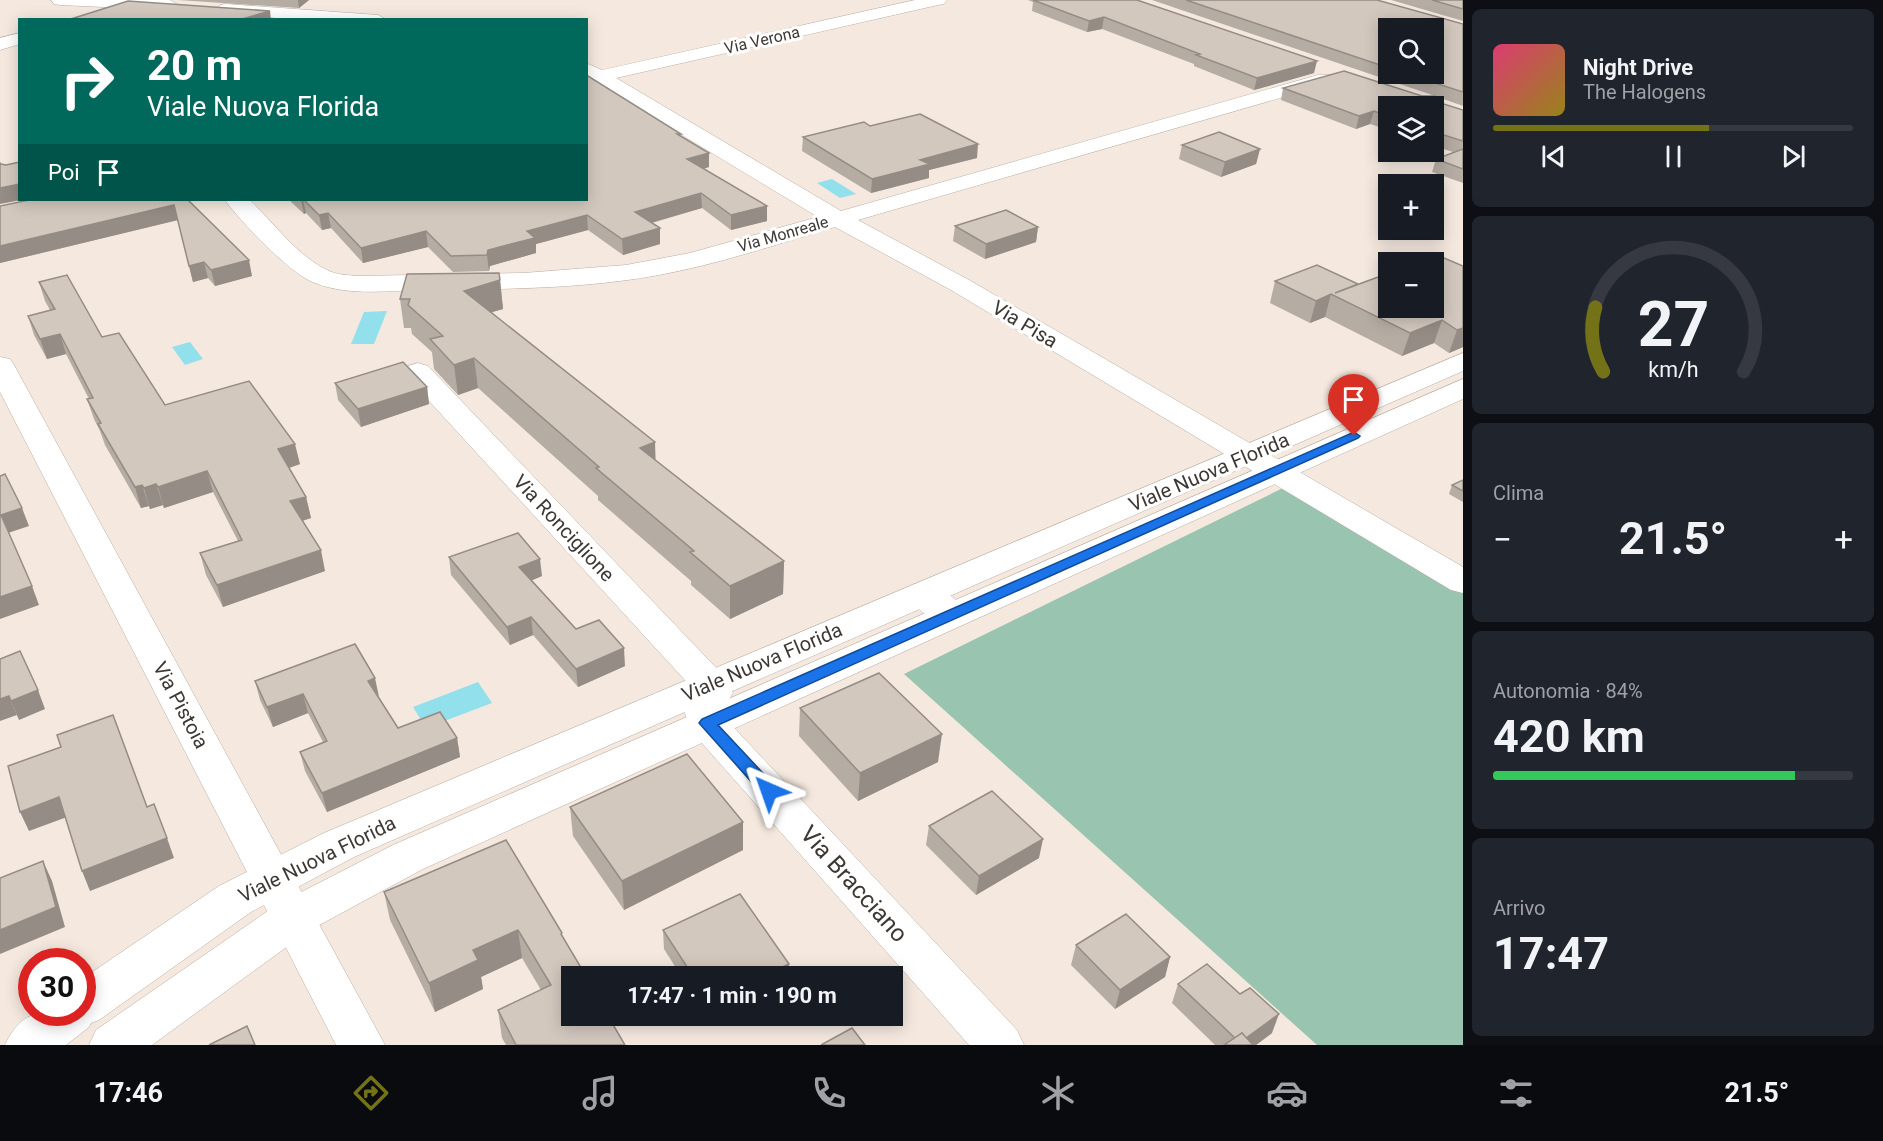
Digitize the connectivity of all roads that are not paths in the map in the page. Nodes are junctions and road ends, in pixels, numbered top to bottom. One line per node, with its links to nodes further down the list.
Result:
1 (60, 0): 3 (street)
2 (938, 0): 11 (street, Via Verona)
3 (122, 2): 5 (street); 6 (street)
4 (219, 5): 7 (street)
5 (186, 6)
6 (82, 18)
7 (357, 18)
8 (18, 39): 9 (street)
9 (0, 44)
10 (1309, 62): 13 (street, Via Monreale)
11 (591, 75): 13 (street, Via Pisa)
12 (238, 201): 13 (street, Via Monreale)
13 (838, 219): 18 (street, Via Pisa)
14 (1463, 361): 18 (street, Viale Nuova Florida)
15 (0, 365): 23 (street, Via Pistoia)
16 (418, 372): 22 (street, Via Ronciglione)
17 (1463, 388): 18 (street, Viale Nuova Florida)
18 (1260, 464): 19 (street, Via Pisa); 20 (street, Viale Nuova Florida); 21 (street, Viale Nuova Florida)
19 (1463, 582)
20 (924, 593): 21 (street); 22 (street, Viale Nuova Florida)
21 (951, 615): 22 (street, Viale Nuova Florida)
22 (709, 704): 23 (street, Viale Nuova Florida); 24 (street, Viale Nuova Florida); 30 (street, Via Bracciano)
23 (273, 878): 24 (street, Via Pistoia); 25 (street, Viale Nuova Florida)
24 (294, 917): 28 (street, Viale Nuova Florida); 29 (street, Via Pistoia)
25 (96, 995)
26 (54, 1026): 27 (street)
27 (29, 1045)
28 (113, 1045)
29 (361, 1045)
30 (1000, 1045)

